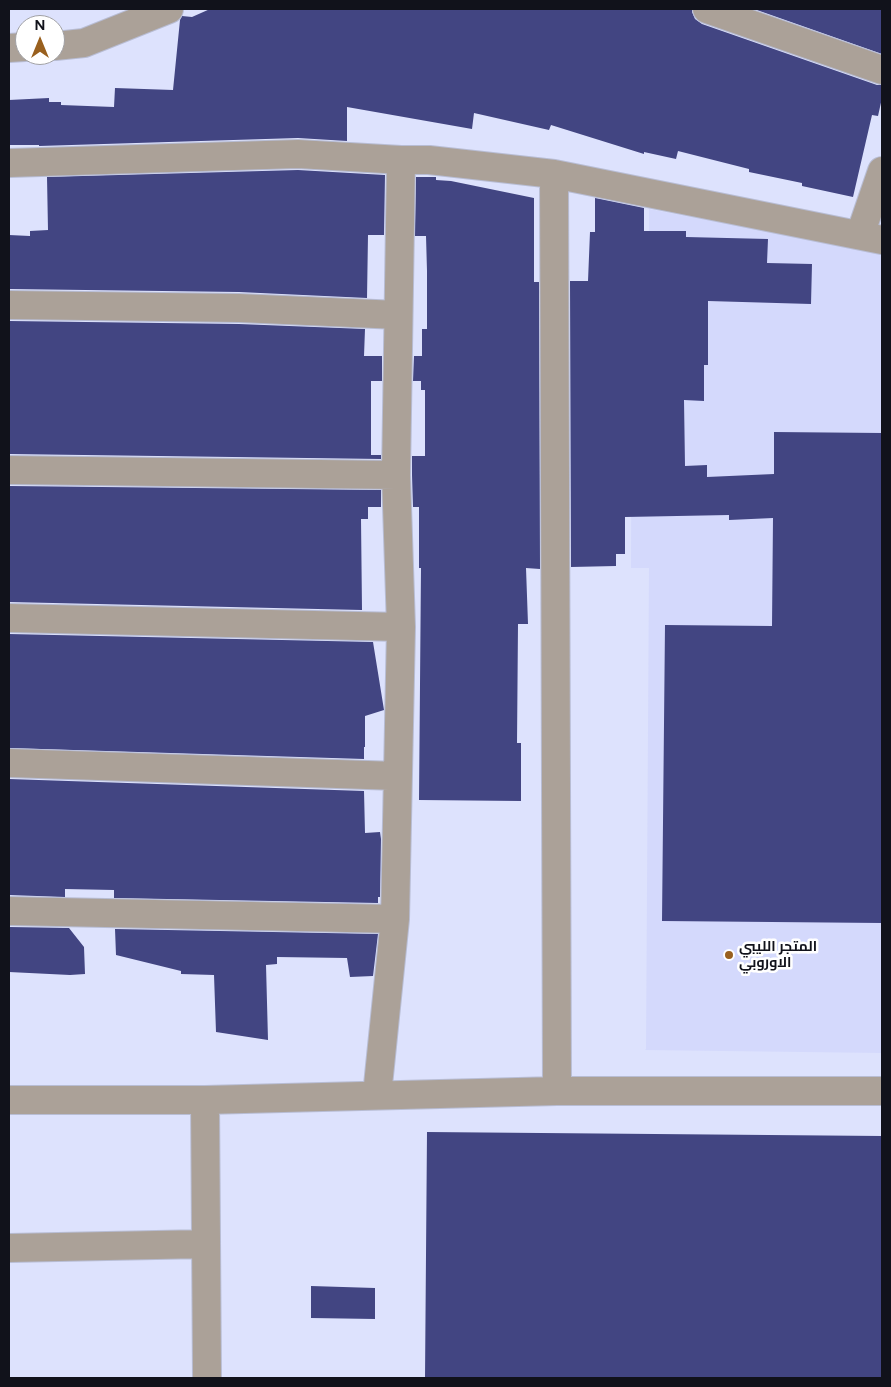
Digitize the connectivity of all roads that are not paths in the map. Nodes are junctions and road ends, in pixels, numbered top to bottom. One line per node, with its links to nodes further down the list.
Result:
1 (169, 9): 3 (street)
2 (707, 9): 4 (street)
3 (65, 45)
4 (882, 70)
5 (401, 160): 6 (street); 8 (street); 11 (street)
6 (9, 163)
7 (882, 171): 9 (street)
8 (554, 174): 9 (street); 20 (street)
9 (871, 237)
10 (9, 305): 11 (street)
11 (398, 315): 13 (street)
12 (9, 470): 13 (street)
13 (396, 475): 15 (street)
14 (9, 618): 15 (street)
15 (401, 627): 17 (street)
16 (9, 763): 17 (street)
17 (397, 776): 19 (street)
18 (9, 911): 19 (street)
19 (395, 919): 22 (street)
20 (557, 1091): 21 (street); 22 (street)
21 (882, 1091)
22 (377, 1095): 24 (street)
23 (9, 1100): 24 (street)
24 (205, 1100): 25 (street)
25 (205, 1244): 26 (street); 27 (street)
26 (9, 1248)
27 (207, 1378)

